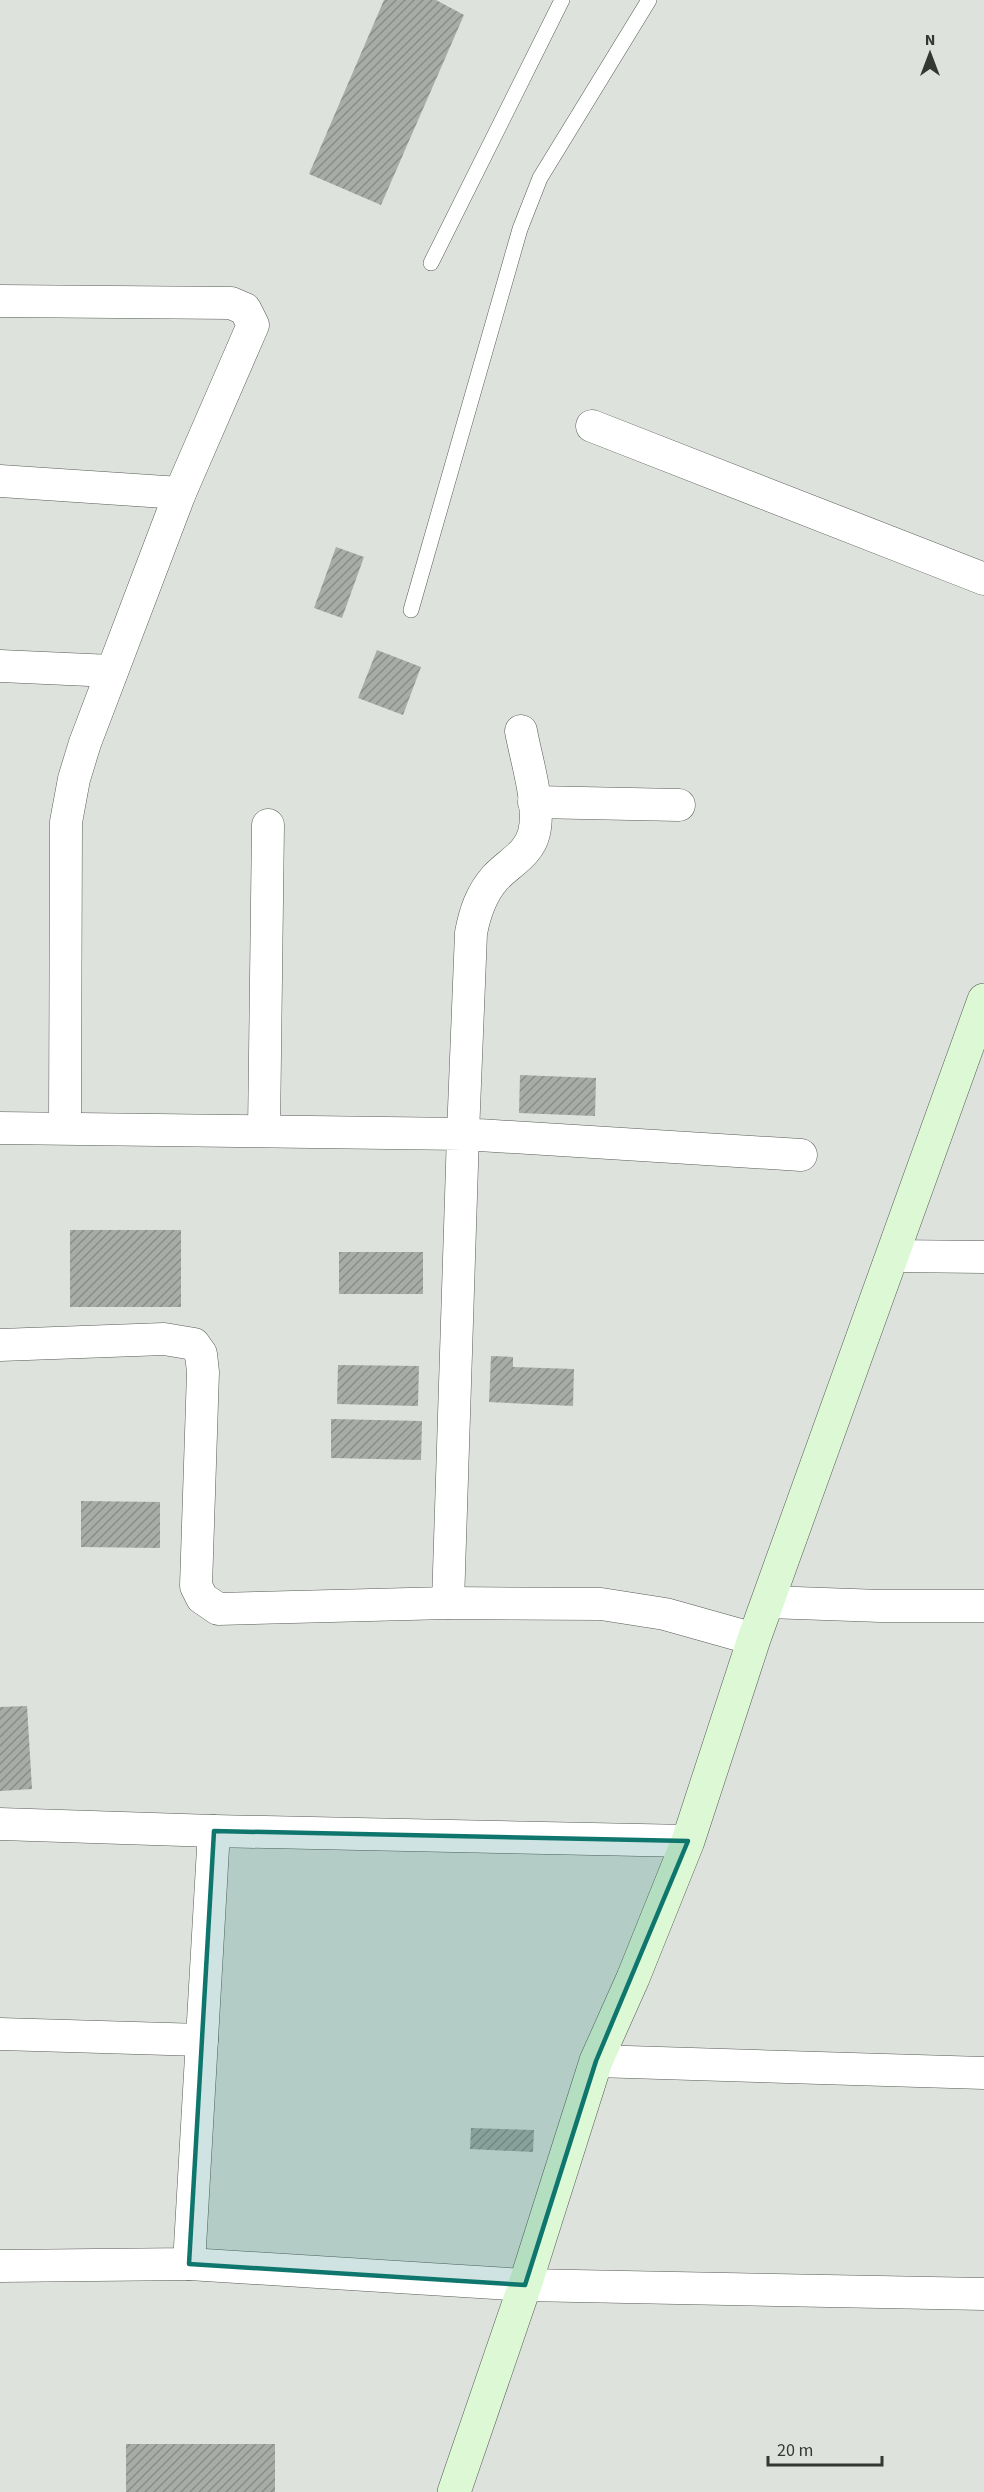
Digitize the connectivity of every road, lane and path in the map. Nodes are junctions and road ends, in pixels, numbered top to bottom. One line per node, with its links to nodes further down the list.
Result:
1 (562, 0): 3 (lane)
2 (649, 0): 9 (lane)
3 (431, 262)
4 (0, 301): 7 (street)
5 (592, 426): 8 (street)
6 (0, 481): 7 (street)
7 (180, 493): 11 (street)
8 (984, 579)
9 (411, 610)
10 (0, 666): 11 (street)
11 (112, 671): 18 (street)
12 (521, 731): 13 (street)
13 (534, 802): 14 (street); 20 (street)
14 (679, 805)
15 (268, 825): 19 (street)
16 (984, 1000): 22 (street)
17 (0, 1128): 18 (street)
18 (65, 1128): 19 (street)
19 (264, 1131): 20 (street)
20 (463, 1134): 21 (street); 26 (street)
21 (801, 1155)
22 (893, 1256): 23 (street); 25 (street)
23 (984, 1257)
24 (0, 1345): 26 (street)
25 (768, 1602): 27 (street); 28 (street)
26 (448, 1603): 28 (street)
27 (984, 1606)
28 (754, 1639): 31 (street)
29 (0, 1824): 30 (street)
30 (214, 1831): 31 (street); 33 (street)
31 (688, 1841): 34 (street)
32 (0, 2034): 33 (street)
33 (202, 2040): 36 (street)
34 (596, 2061): 35 (street); 38 (street)
35 (984, 2073)
36 (189, 2264): 37 (street); 38 (street)
37 (0, 2266)
38 (525, 2284): 39 (street); 40 (street)
39 (984, 2294)
40 (454, 2492)

